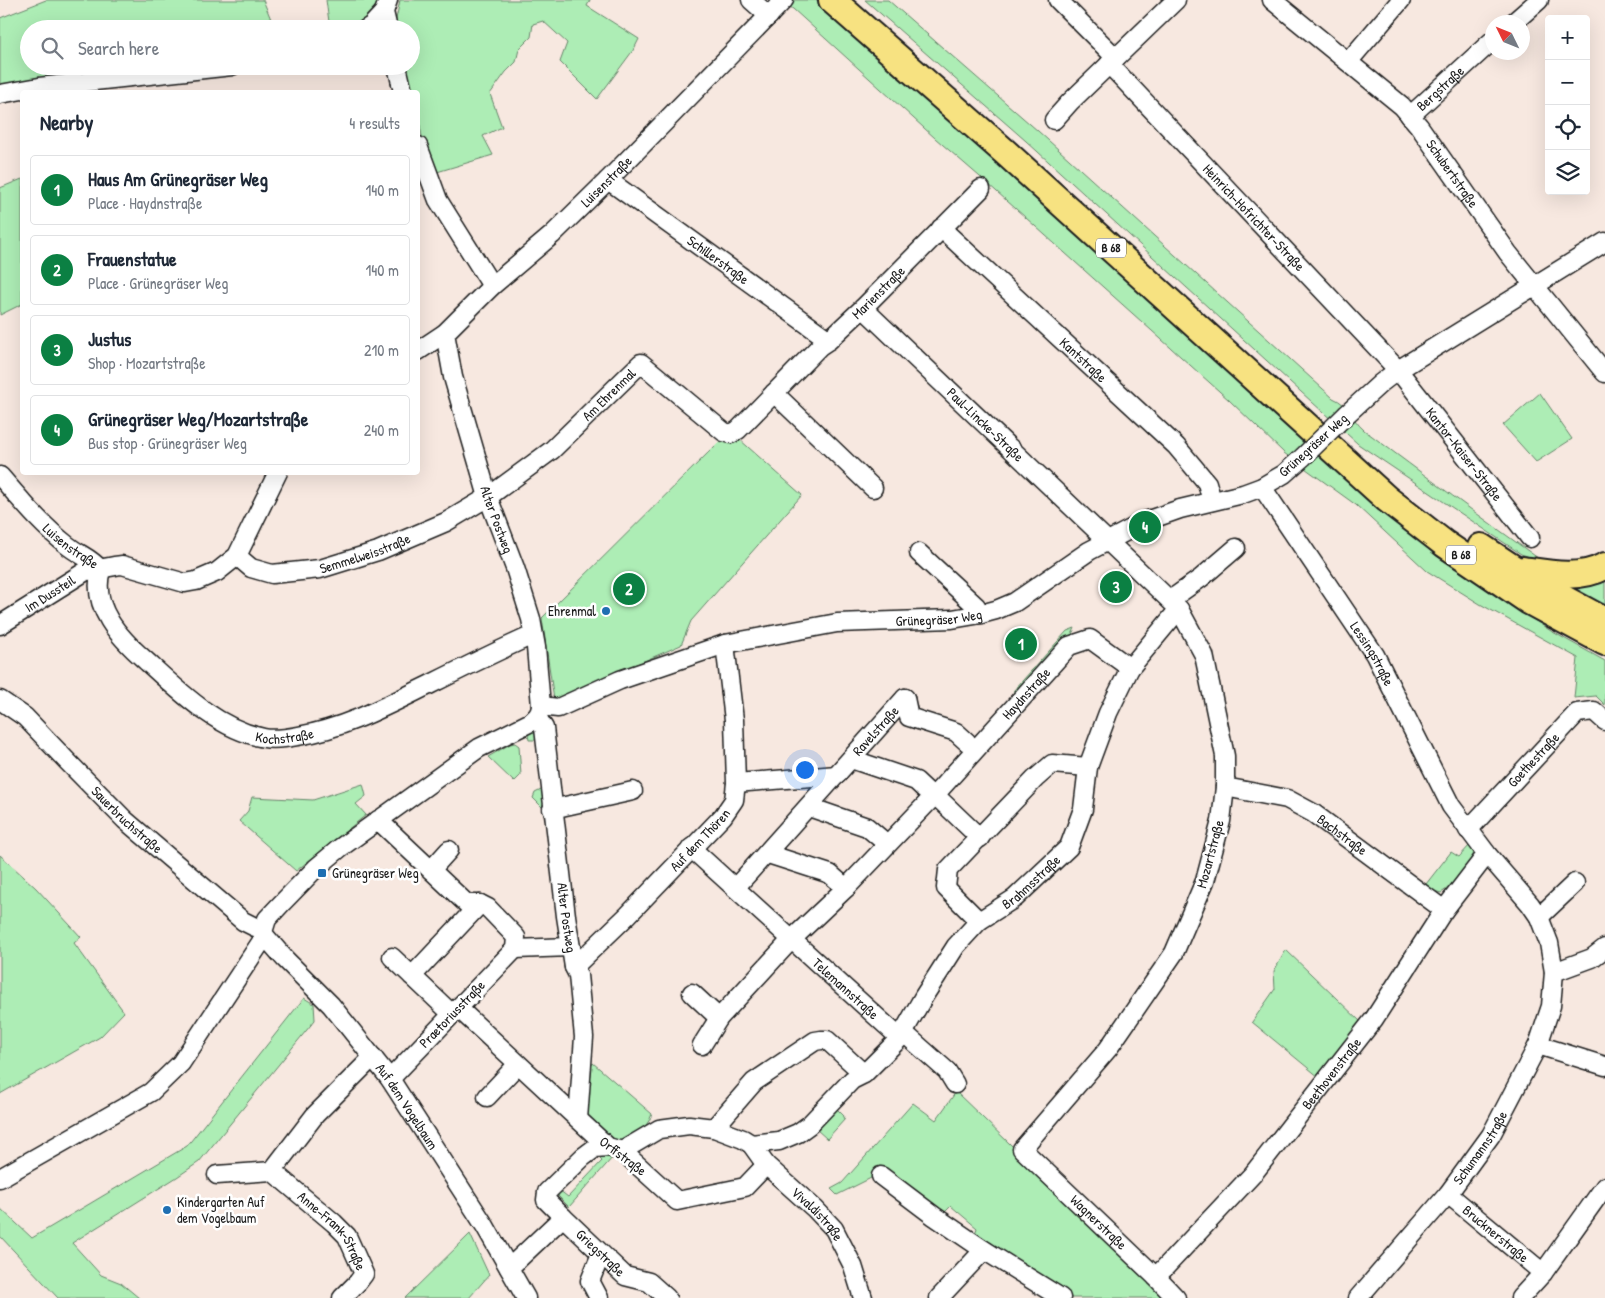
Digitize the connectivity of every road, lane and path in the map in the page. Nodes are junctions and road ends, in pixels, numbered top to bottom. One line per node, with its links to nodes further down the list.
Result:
1 (751, 0): 9 (street)
2 (832, 0): 52 (highway, B 68)
3 (854, 0): 49 (highway, B 68)
4 (1058, 0): 12 (street, Heinrich-Hofrichter-Straße)
5 (1176, 0): 12 (street)
6 (1272, 0): 13 (street, Schubertstraße)
7 (1399, 0): 13 (street)
8 (1539, 0): 10 (street)
9 (777, 7): 23 (street, Luisenstraße)
10 (1522, 15)
11 (1485, 48): 20 (street, Bergstraße)
12 (1113, 61): 21 (street); 33 (street, Heinrich-Hofrichter-Straße)
13 (1348, 62): 20 (street, Schubertstraße)
14 (149, 75): 17 (street)
15 (399, 75): 18 (street)
16 (20, 90): 19 (street)
17 (22, 90)
18 (403, 90)
19 (0, 94)
20 (1410, 116): 28 (street, Schubertstraße)
21 (1054, 120)
22 (420, 151): 27 (street)
23 (608, 180): 27 (street, Luisenstraße); 31 (street, Schillerstraße)
24 (981, 188): 25 (street, Marienstraße)
25 (941, 228): 29 (street, Marienstraße); 42 (street, Kantstraße)
26 (1605, 242): 28 (street, Grünegräser Weg)
27 (492, 286): 30 (street, Luisenstraße)
28 (1534, 286): 33 (street, Grünegräser Weg); 34 (street, Schubertstraße)
29 (863, 308): 31 (street, Marienstraße); 44 (street, Paul-Lincke-Straße)
30 (445, 333): 32 (street, Luisenstraße); 41 (street, Alter Postweg)
31 (830, 340): 35 (street, Marienstraße)
32 (420, 351)
33 (1398, 370): 39 (street, Grünegräser Weg, bridge); 43 (street, Kantor-Kaiser-Straße)
34 (1605, 373)
35 (774, 393): 36 (street, Marienstraße); 40 (street)
36 (731, 434): 41 (street, Am Ehrenmal)
37 (277, 475): 47 (street, Luisenstraße)
38 (0, 476): 50 (street, Luisenstraße)
39 (1262, 487): 42 (street, Grünegräser Weg); 75 (street, Lessingstraße)
40 (873, 488)
41 (488, 497): 47 (street, Semmelweisstraße); 56 (street, Alter Postweg)
42 (1212, 501): 44 (street, Grünegräser Weg)
43 (1530, 538)
44 (1108, 540): 51 (street, Mozartstraße); 53 (street, Grünegräser Weg)
45 (1236, 548): 51 (street, Brahmsstraße)
46 (919, 553): 53 (street)
47 (237, 556): 50 (street, Luisenstraße)
48 (1605, 566): 49 (highway, B 68)
49 (1512, 568): 54 (highway, B 68)
50 (101, 570): 55 (street, Im Dussteil); 56 (street, Kochstraße)
51 (1175, 604): 60 (street, Brahmsstraße); 69 (street, Mozartstraße)
52 (1539, 607): 57 (highway, B 68); 59 (highway, B 68)
53 (981, 614): 58 (street, Grünegräser Weg)
54 (1605, 621)
55 (0, 625)
56 (534, 635): 62 (street, Alter Postweg)
57 (1605, 642)
58 (725, 644): 62 (street, Grünegräser Weg); 68 (street, Auf dem Thören)
59 (1605, 654)
60 (1130, 668): 66 (street, Brahmsstraße); 71 (street, Haydnstraße)
61 (0, 700): 90 (street, Sauerbruchstraße)
62 (539, 712): 73 (street, Alter Postweg); 74 (street, Grünegräser Weg)
63 (1605, 721): 75 (street, Goethestraße)
64 (968, 742): 65 (street, Ravelstraße)
65 (851, 759): 67 (street, Ravelstraße); 71 (street, Ravelstraße)
66 (1088, 767): 76 (street); 89 (street, Brahmsstraße)
67 (837, 775): 68 (street); 72 (street, Ravelstraße)
68 (736, 783): 78 (street, Auf dem Thören)
69 (1225, 787): 87 (street, Bachstraße); 116 (street, Mozartstraße)
70 (633, 791): 73 (street)
71 (934, 796): 76 (street); 77 (street, Haydnstraße)
72 (809, 807): 77 (street); 80 (street, Ravelstraße)
73 (552, 809): 92 (street, Alter Postweg)
74 (378, 820): 82 (street); 90 (street, Grünegräser Weg)
75 (1468, 830): 81 (street, Schumannstraße)
76 (980, 838): 89 (street)
77 (887, 844): 85 (street, Haydnstraße)
78 (691, 848): 84 (street, Telemannstraße); 96 (street, Auf dem Thören)
79 (449, 850): 82 (street)
80 (768, 854): 84 (street, Ravelstraße); 85 (street)
81 (1486, 854): 87 (street, Beethovenstraße); 88 (street, Schumannstraße)
82 (431, 870): 86 (street)
83 (1575, 883): 88 (street)
84 (735, 888): 91 (street, Telemannstraße)
85 (846, 888): 91 (street, Haydnstraße)
86 (480, 904): 94 (street); 98 (street)
87 (1444, 910): 129 (street, Beethovenstraße)
88 (1539, 917): 97 (street, Schumannstraße)
89 (979, 921): 102 (street, Brahmsstraße)
90 (263, 932): 105 (street, Auf dem Vogelbaum); 121 (street, Grünegräser Weg)
91 (791, 940): 101 (street); 102 (street, Telemannstraße)
92 (571, 947): 94 (street); 96 (street, Alter Postweg)
93 (1605, 948): 97 (street)
94 (515, 949): 100 (street, Praetoriusstraße)
95 (392, 957): 98 (street, Orffstraße)
96 (574, 967): 112 (street, Alter Postweg)
97 (1554, 972): 103 (street, Schumannstraße)
98 (412, 976): 100 (street, Orffstraße)
99 (692, 993): 101 (street)
100 (455, 1011): 106 (street, Orffstraße); 109 (street, Praetoriusstraße)
101 (719, 1018): 104 (street)
102 (902, 1035): 108 (street, Brahmsstraße); 110 (street)
103 (1538, 1044): 107 (street); 123 (street, Schumannstraße)
104 (702, 1045)
105 (373, 1057): 109 (street, Auf dem Vogelbaum); 118 (street)
106 (518, 1064): 111 (street); 112 (street, Orffstraße)
107 (1605, 1066)
108 (864, 1074): 113 (street); 114 (street, Brahmsstraße)
109 (390, 1079): 127 (street, Auf dem Vogelbaum)
110 (955, 1084)
111 (487, 1097)
112 (578, 1119): 115 (street, Orffstraße)
113 (714, 1128): 114 (street); 115 (street)
114 (751, 1144): 117 (street, Vivaldistraße)
115 (615, 1149): 117 (street, Orffstraße); 124 (street)
116 (1022, 1149): 129 (street, Wagnerstraße)
117 (766, 1165): 134 (street, Vivaldistraße)
118 (272, 1171): 119 (street); 130 (street, Anne-Frank-Straße)
119 (217, 1175)
120 (881, 1176): 125 (street)
121 (0, 1178)
122 (1605, 1186): 128 (street)
123 (1448, 1194): 128 (street, Brucknerstraße); 138 (street, Schumannstraße)
124 (562, 1217): 126 (street, Griegstraße); 127 (street)
125 (984, 1250): 135 (street); 136 (street)
126 (601, 1254): 132 (street); 133 (street, Griegstraße)
127 (509, 1268): 131 (street, Auf dem Vogelbaum)
128 (1543, 1273): 139 (street)
129 (1156, 1278): 137 (street, Wagnerstraße)
130 (342, 1298)
131 (526, 1298)
132 (598, 1298)
133 (667, 1298)
134 (862, 1298)
135 (939, 1298)
136 (1060, 1298)
137 (1176, 1298)
138 (1358, 1298)
139 (1520, 1298)

